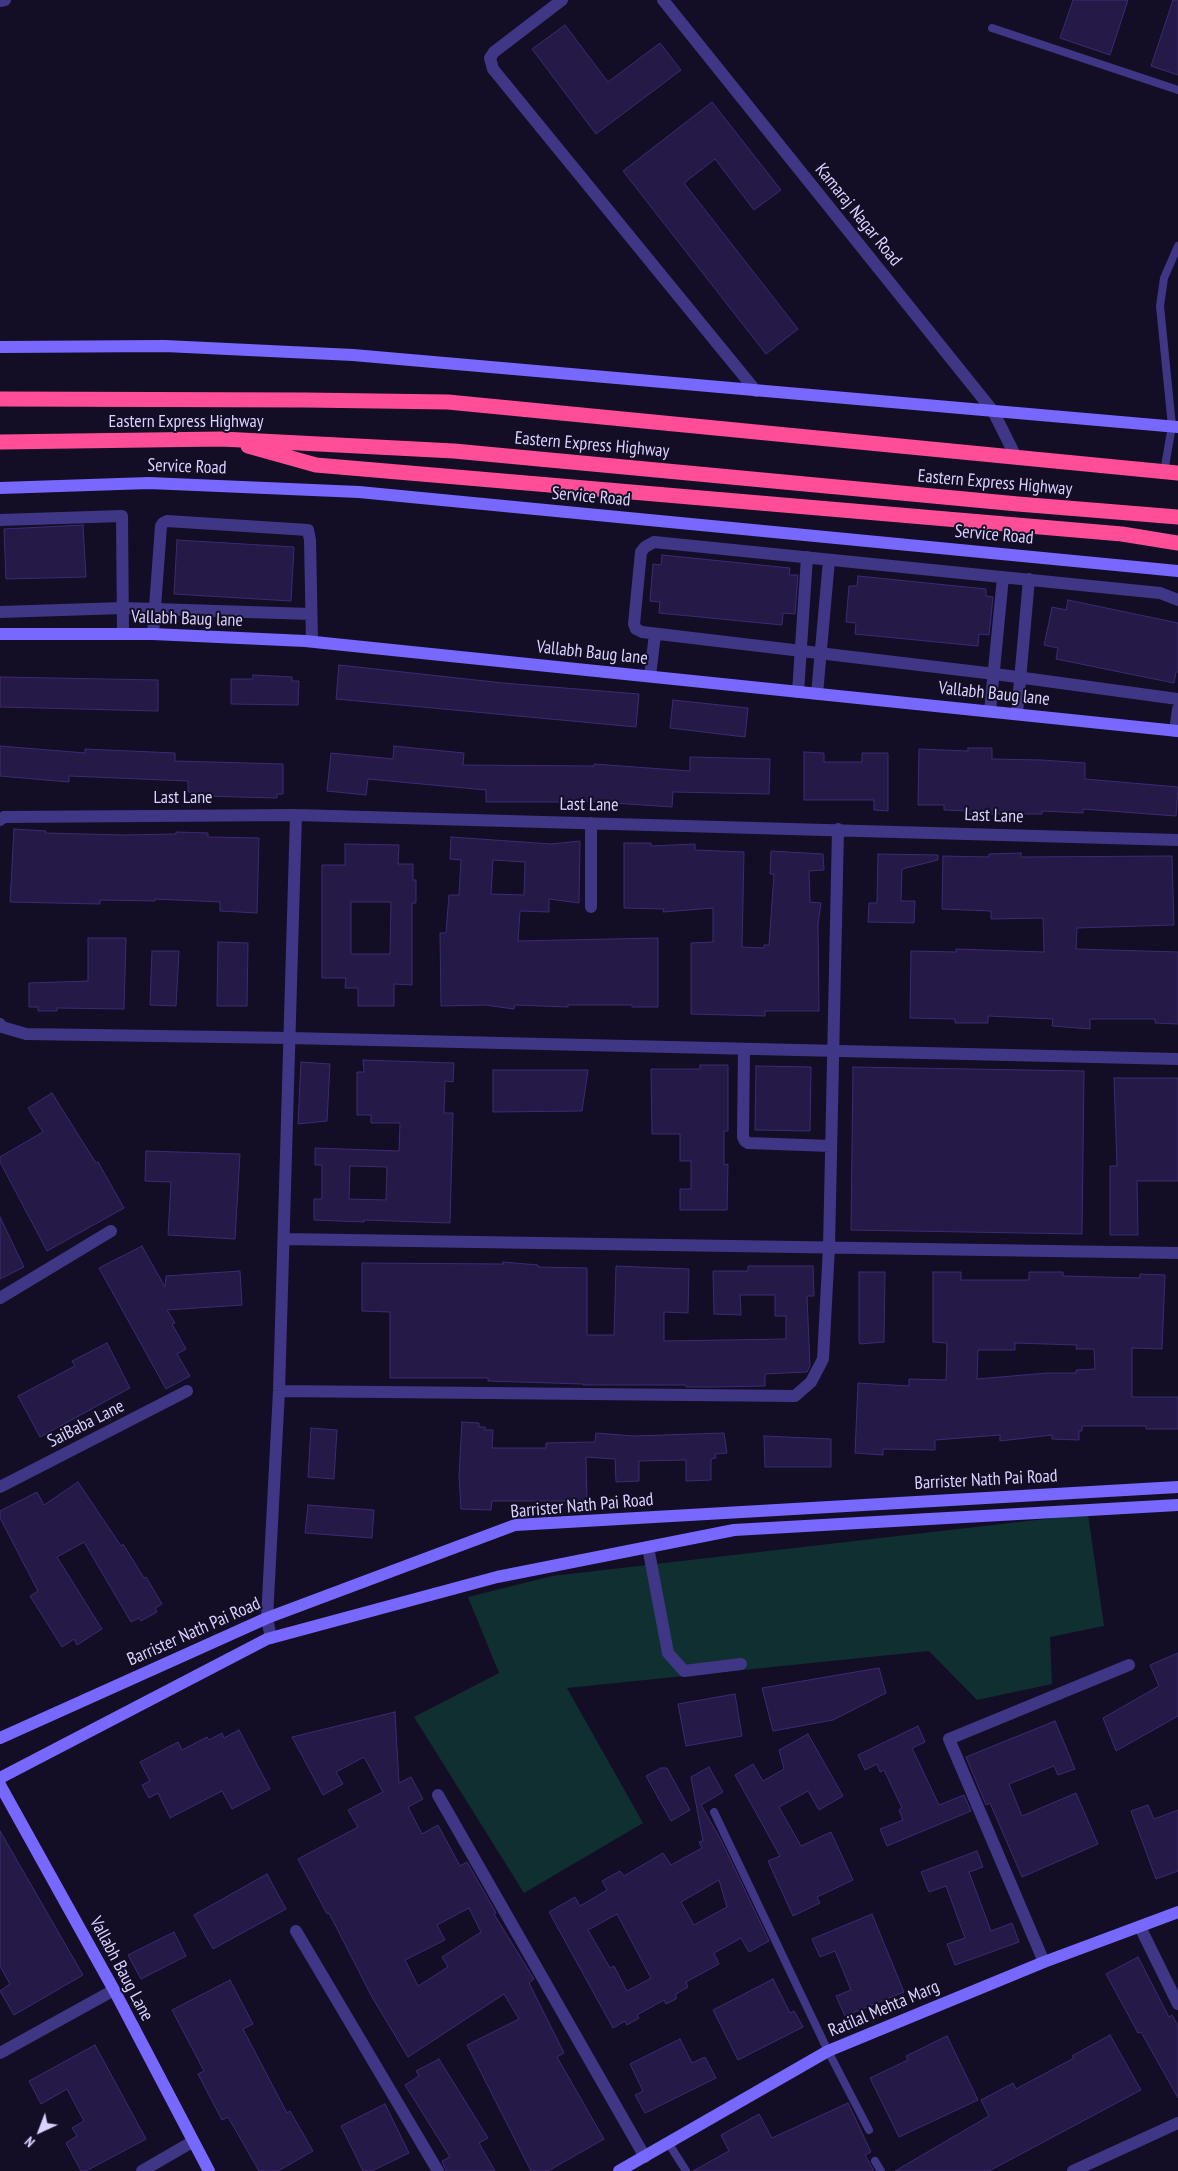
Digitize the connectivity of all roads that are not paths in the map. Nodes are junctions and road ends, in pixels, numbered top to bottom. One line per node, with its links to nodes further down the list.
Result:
1 (5, 0): 4 (street)
2 (562, 0): 9 (street)
3 (663, 0): 11 (street, Kamaraj Nagar Road)
4 (0, 2)
5 (992, 28): 6 (lane)
6 (1178, 90)
7 (1178, 246): 12 (lane)
8 (0, 347): 9 (street)
9 (756, 391): 11 (street)
10 (0, 399): 15 (highway, Eastern Express Highway)
11 (993, 411): 12 (street); 15 (street, Kamaraj Nagar Road)
12 (1175, 426): 16 (lane)
13 (222, 439): 14 (highway, Eastern Express Highway); 18 (highway, Eastern Express Highway); 20 (highway)
14 (0, 442)
15 (1016, 457): 16 (highway, Eastern Express Highway)
16 (1173, 472)
17 (0, 488): 23 (street, Service Road)
18 (1178, 518)
19 (0, 520): 27 (street)
20 (1178, 544)
21 (807, 558): 22 (street); 34 (street); 36 (street)
22 (829, 560): 24 (street); 37 (street)
23 (1178, 570)
24 (1003, 577): 25 (street); 38 (street)
25 (1029, 579): 26 (street); 40 (street)
26 (1178, 600)
27 (123, 608): 28 (street); 29 (street); 32 (street)
28 (154, 610): 30 (street); 30 (street); 33 (street)
29 (0, 612)
30 (311, 614): 35 (street)
31 (0, 634): 32 (street, Vallabh Baug lane)
32 (123, 634): 33 (street, Vallabh Baug lane)
33 (154, 634): 35 (street, Vallabh Baug lane)
34 (655, 634): 36 (street); 39 (street)
35 (312, 641): 39 (street, Vallabh Baug lane)
36 (799, 651): 37 (street); 41 (street)
37 (820, 653): 38 (street); 42 (street)
38 (995, 674): 40 (street); 45 (street)
39 (650, 676): 41 (street, Vallabh Baug lane)
40 (1020, 677): 43 (street); 46 (street)
41 (798, 692): 42 (street, Vallabh Baug lane)
42 (817, 694): 45 (street, Vallabh Baug lane)
43 (1178, 699)
44 (1178, 709): 47 (street)
45 (990, 712): 46 (street, Vallabh Baug lane)
46 (1017, 714): 47 (street, Vallabh Baug lane)
47 (1176, 731)
48 (296, 815): 49 (street, Last Lane); 50 (street, Last Lane); 55 (street)
49 (0, 820)
50 (591, 823): 51 (street, Last Lane); 53 (street)
51 (838, 829): 52 (street, Last Lane); 57 (street)
52 (1178, 840)
53 (591, 906)
54 (0, 1024): 55 (street)
55 (290, 1038): 56 (street); 61 (street)
56 (744, 1049): 57 (street); 59 (street)
57 (833, 1051): 58 (street); 59 (street)
58 (1178, 1060)
59 (831, 1146): 62 (street)
60 (111, 1231): 64 (street)
61 (284, 1239): 62 (street); 65 (street)
62 (829, 1247): 63 (street); 65 (street)
63 (1178, 1253)
64 (0, 1298)
65 (279, 1391): 71 (street)
66 (187, 1392): 67 (street, SaiBaba Lane)
67 (0, 1487)
68 (1178, 1487): 71 (street, Barrister Nath Pai Road)
69 (1178, 1505): 70 (street)
70 (648, 1547): 72 (street); 73 (street)
71 (267, 1618): 72 (street); 75 (street, Barrister Nath Pai Road)
72 (271, 1638): 76 (street)
73 (741, 1664)
74 (1129, 1665): 83 (street)
75 (0, 1738)
76 (0, 1778)
77 (0, 1785): 84 (street, Vallabh Baug Lane)
78 (438, 1795): 92 (street)
79 (714, 1812): 86 (lane)
80 (1178, 1912): 81 (street, Ratilal Mehta Marg)
81 (1140, 1927): 83 (street, Ratilal Mehta Marg); 85 (street)
82 (296, 1931): 96 (street)
83 (1044, 1962): 86 (street, Ratilal Mehta Marg)
84 (114, 1990): 87 (street); 90 (street, Vallabh Baug Lane)
85 (1178, 2004)
86 (828, 2051): 89 (lane); 91 (street, Ratilal Mehta Marg)
87 (0, 2053)
88 (1178, 2123): 100 (street)
89 (869, 2130)
90 (192, 2142): 94 (street); 95 (street, Vallabh Baug Lane)
91 (669, 2144): 92 (street, Ratilal Mehta Marg); 98 (lane)
92 (644, 2156): 97 (street, Ratilal Mehta Marg)
93 (875, 2161): 99 (lane)
94 (142, 2171)
95 (209, 2171)
96 (438, 2171)
97 (619, 2171)
98 (686, 2171)
99 (881, 2171)
100 (1073, 2171)

